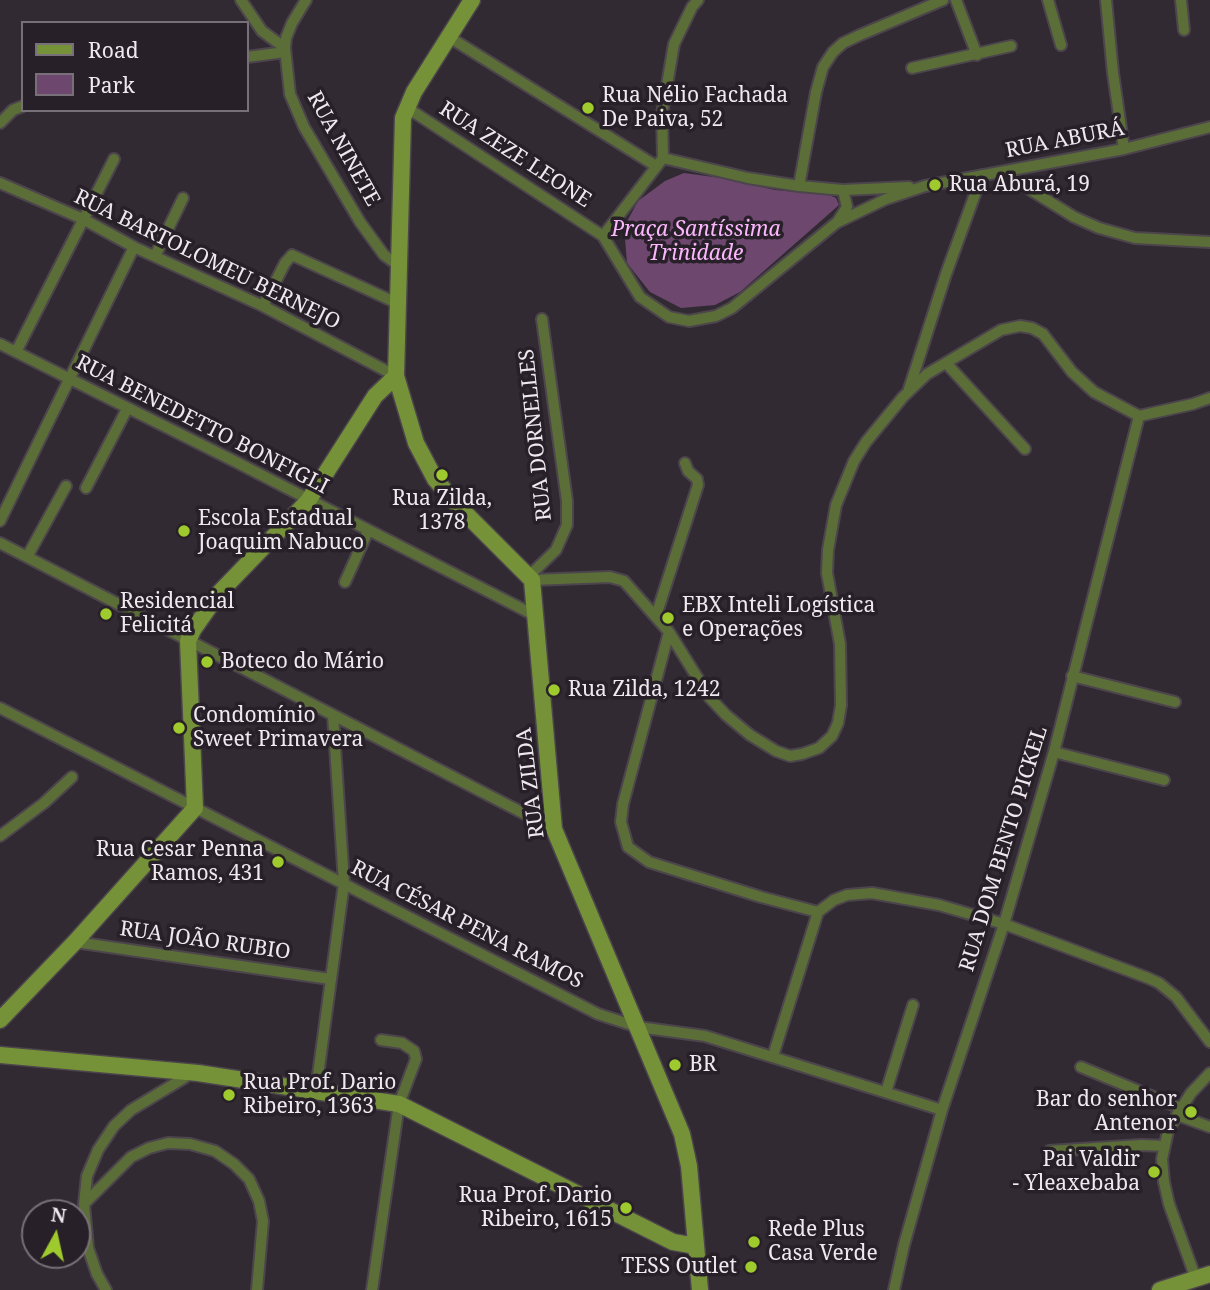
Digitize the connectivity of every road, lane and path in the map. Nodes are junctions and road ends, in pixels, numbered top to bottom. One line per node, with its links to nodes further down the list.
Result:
1 (241, 0): 14 (street)
2 (306, 0): 14 (street, RUA NINETE)
3 (472, 0): 11 (street)
4 (698, 0): 24 (street)
5 (943, 0): 28 (street)
6 (956, 0): 15 (street)
7 (1048, 0): 12 (street)
8 (1105, 0): 22 (street)
9 (1181, 0): 10 (street)
10 (1184, 30)
11 (449, 37): 19 (street); 24 (street)
12 (1061, 45)
13 (1011, 46): 15 (street)
14 (285, 50): 16 (street); 38 (street, RUA NINETE)
15 (977, 55): 17 (street)
16 (248, 57)
17 (912, 68)
18 (21, 107): 20 (street)
19 (407, 107): 34 (street, RUA ZEZE LEONE); 38 (street)
20 (0, 123)
21 (1210, 127): 22 (street, RUA ABURÁ)
22 (1124, 149): 25 (street, RUA ABURÁ)
23 (114, 159): 32 (street)
24 (659, 162): 28 (street, RUA ABURÁ); 34 (street)
25 (1002, 172): 26 (street, RUA ABURÁ); 35 (street)
26 (982, 175): 29 (street, RUA ABURÁ); 47 (street)
27 (0, 183): 32 (street, RUA BARTOLOMEU BERNEJO)
28 (799, 186): 30 (street, RUA ABURÁ)
29 (925, 186): 30 (street, RUA ABURÁ); 33 (street, RUA ABURÁ)
30 (844, 190): 33 (street)
31 (183, 198): 37 (street)
32 (83, 219): 36 (street, RUA BARTOLOMEU BERNEJO); 43 (street)
33 (836, 223): 34 (street, RUA ABURÁ)
34 (603, 236)
35 (1210, 242)
36 (134, 247): 37 (street, RUA BARTOLOMEU BERNEJO); 46 (street)
37 (155, 256): 40 (street, RUA BARTOLOMEU BERNEJO)
38 (398, 265): 39 (street)
39 (399, 304): 40 (street); 45 (street)
40 (263, 306): 45 (street, RUA BARTOLOMEU BERNEJO)
41 (542, 319): 60 (street, RUA DORNELLES)
42 (0, 344): 43 (street, RUA BENEDETTO BONFIGLI)
43 (16, 352): 46 (street, RUA BENEDETTO BONFIGLI)
44 (946, 363): 47 (street); 50 (street); 51 (street)
45 (396, 376): 55 (street); 60 (street)
46 (69, 379): 49 (street, RUA BENEDETTO BONFIGLI); 56 (street)
47 (908, 392): 64 (street)
48 (1210, 398): 50 (street)
49 (127, 409): 54 (street); 55 (street, RUA BENEDETTO BONFIGLI)
50 (1139, 416): 66 (street, RUA DOM BENTO PICKEL)
51 (1025, 449)
52 (685, 463): 63 (street)
53 (66, 486): 59 (street)
54 (86, 488)
55 (308, 500): 57 (street, RUA BENEDETTO BONFIGLI); 65 (street)
56 (0, 521)
57 (368, 531): 61 (street); 62 (street, RUA BENEDETTO BONFIGLI)
58 (0, 543): 59 (street)
59 (27, 557): 65 (street)
60 (531, 578): 62 (street, RUA ZILDA); 63 (street)
61 (345, 582)
62 (536, 616): 74 (street, RUA ZILDA)
63 (656, 616): 64 (street)
64 (669, 632): 77 (street)
65 (188, 641): 69 (street); 73 (street)
66 (1072, 677): 67 (street); 70 (street, RUA DOM BENTO PICKEL)
67 (1175, 702)
68 (0, 708): 73 (street, RUA CÉSAR PENA RAMOS)
69 (333, 715): 74 (street); 76 (street)
70 (1054, 752): 72 (street); 78 (street, RUA DOM BENTO PICKEL)
71 (72, 777): 75 (street)
72 (1164, 780)
73 (195, 808): 76 (street, RUA CÉSAR PENA RAMOS); 79 (street)
74 (554, 829): 83 (street, RUA ZILDA)
75 (1, 834)
76 (344, 883): 80 (street); 83 (street, RUA CÉSAR PENA RAMOS)
77 (818, 912): 78 (street); 87 (street)
78 (1004, 924): 85 (street); 94 (street, RUA DOM BENTO PICKEL)
79 (75, 942): 80 (street, RUA JOÃO RUBIO); 82 (street)
80 (330, 979): 91 (street)
81 (913, 1005): 92 (street)
82 (0, 1020)
83 (638, 1027): 87 (street, RUA CÉSAR PENA RAMOS); 101 (street, RUA ZILDA)
84 (381, 1040): 93 (street)
85 (1210, 1042)
86 (0, 1055): 89 (street)
87 (773, 1056): 92 (street, RUA CÉSAR PENA RAMOS)
88 (1081, 1067): 95 (street)
89 (188, 1072): 91 (street); 99 (street)
90 (1210, 1073): 95 (street)
91 (316, 1090): 93 (street)
92 (887, 1092): 94 (street, RUA CÉSAR PENA RAMOS)
93 (399, 1104): 101 (street); 106 (street)
94 (942, 1110): 108 (street, RUA DOM BENTO PICKEL)
95 (1179, 1111): 96 (street); 97 (street)
96 (1210, 1127)
97 (1164, 1146): 98 (street); 103 (street)
98 (1049, 1151)
99 (85, 1199)
100 (89, 1199): 105 (street)
101 (696, 1246): 107 (street, RUA ZILDA)
102 (91, 1257): 104 (street)
103 (1203, 1277): 109 (street)
104 (106, 1290)
105 (257, 1290)
106 (372, 1290)
107 (700, 1290)
108 (894, 1290)
109 (1160, 1290)

